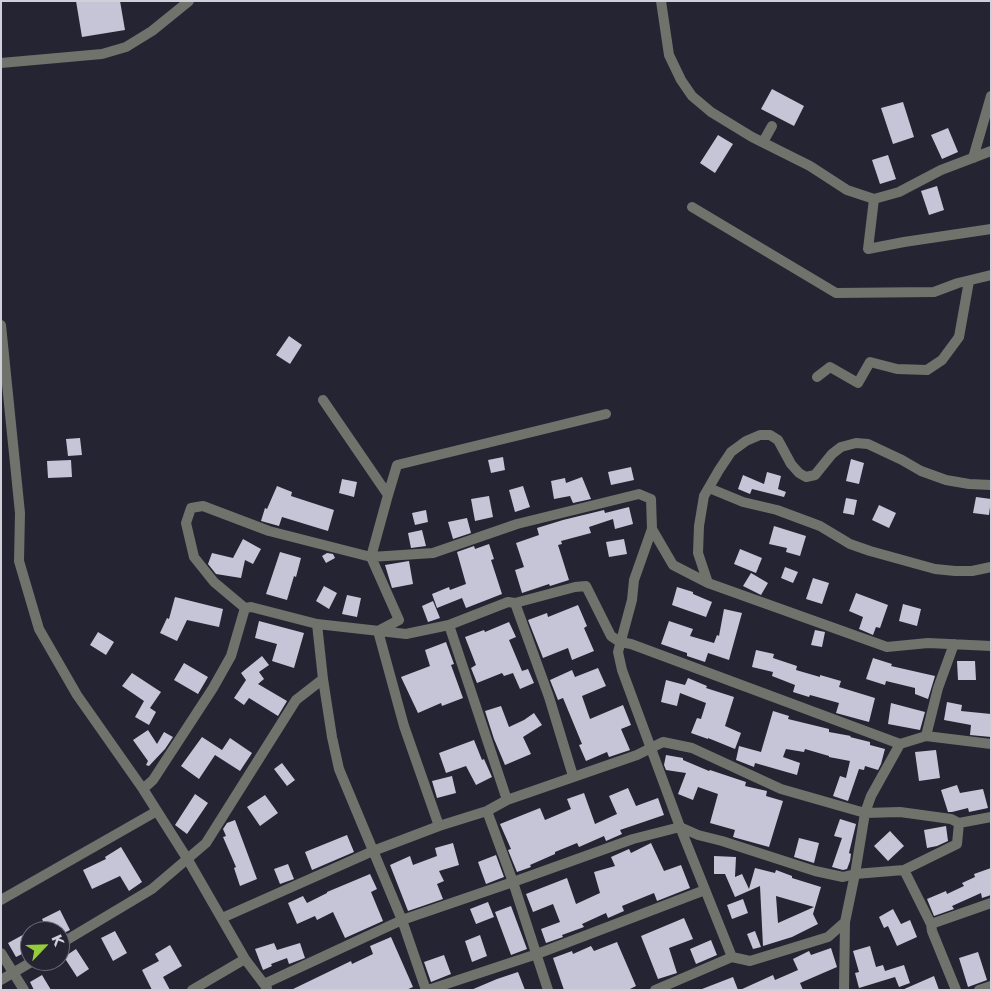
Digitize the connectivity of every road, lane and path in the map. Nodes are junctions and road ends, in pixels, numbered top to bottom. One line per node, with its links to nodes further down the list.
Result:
1 (189, 1): 3 (street)
2 (661, 1): 6 (street)
3 (1, 63)
4 (991, 96): 8 (street)
5 (772, 126): 6 (street)
6 (763, 142): 9 (street)
7 (991, 151): 8 (street)
8 (973, 158): 9 (street)
9 (874, 199): 11 (street)
10 (692, 207): 13 (street)
11 (991, 229)
12 (991, 275): 13 (street)
13 (969, 281): 15 (street)
14 (1, 325): 39 (street)
15 (817, 377)
16 (323, 400): 20 (street)
17 (606, 414): 20 (street)
18 (991, 484): 19 (street)
19 (709, 488): 23 (street); 24 (street)
20 (388, 495): 22 (street)
21 (652, 529): 22 (street); 24 (street); 30 (street)
22 (371, 557): 26 (street); 29 (street)
23 (991, 567)
24 (708, 583): 31 (street)
25 (515, 603): 28 (street); 30 (street); 38 (street)
26 (245, 608): 27 (street); 39 (street)
27 (317, 624): 29 (street); 33 (street)
28 (449, 625): 29 (street); 40 (street)
29 (378, 631): 46 (street)
30 (620, 642): 35 (street); 37 (street)
31 (954, 644): 32 (street); 34 (street)
32 (991, 646)
33 (323, 678): 48 (street); 49 (street)
34 (926, 736): 35 (street); 36 (street)
35 (900, 744): 43 (street)
36 (991, 744)
37 (651, 748): 38 (street); 43 (street); 47 (street)
38 (573, 776): 40 (street)
39 (143, 789): 42 (street)
40 (507, 800): 41 (street)
41 (487, 810): 46 (street); 52 (street)
42 (157, 811): 49 (street); 54 (street)
43 (865, 814): 45 (street); 51 (street)
44 (991, 817): 45 (street)
45 (959, 823): 50 (street)
46 (439, 826): 48 (street)
47 (680, 827): 51 (street); 52 (street); 53 (street)
48 (373, 851): 56 (street); 57 (street)
49 (188, 860): 56 (street); 60 (street)
50 (904, 870): 51 (street); 59 (street)
51 (855, 874): 58 (street)
52 (513, 882): 57 (street); 62 (street)
53 (705, 890): 62 (street); 63 (street)
54 (1, 900)
55 (991, 903): 59 (street)
56 (222, 918): 64 (street)
57 (402, 920): 70 (street); 73 (street)
58 (845, 922): 63 (street); 76 (street)
59 (931, 924): 77 (street)
60 (70, 938)
61 (1, 952): 66 (street)
62 (537, 954): 73 (street); 74 (street)
63 (732, 957): 68 (street)
64 (246, 959): 70 (street); 72 (street)
65 (20, 969): 66 (street)
66 (14, 973): 67 (street); 71 (street)
67 (1, 980)
68 (676, 986): 75 (street)
69 (991, 986): 78 (street)
70 (266, 987)
71 (24, 990)
72 (192, 990)
73 (427, 990)
74 (548, 990)
75 (655, 990)
76 (844, 990)
77 (956, 990)
78 (979, 990)

